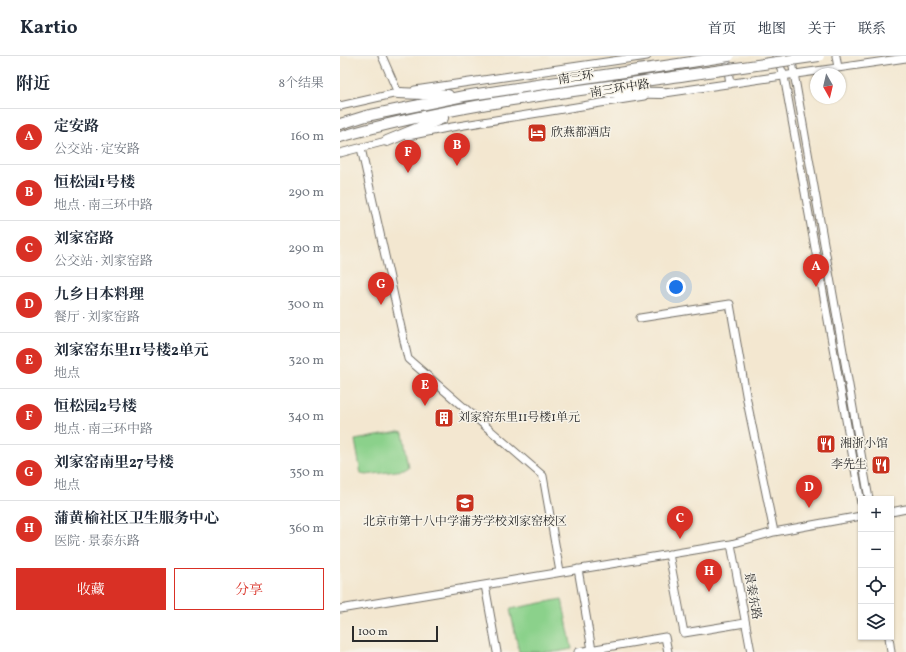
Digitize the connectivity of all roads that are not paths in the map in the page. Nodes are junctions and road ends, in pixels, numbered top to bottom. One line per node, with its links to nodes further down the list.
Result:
1 (382, 56): 15 (street)
2 (648, 56): 15 (street)
3 (728, 56): 13 (street); 17 (highway, 南三环, bridge)
4 (776, 56): 12 (street)
5 (791, 56): 11 (street)
6 (819, 56): 14 (highway, 南三环, bridge)
7 (836, 56): 9 (street)
8 (906, 58): 9 (street, 南三环中路)
9 (838, 68)
10 (810, 72): 11 (street, 南三环中路)
11 (794, 75): 12 (street, 南三环中路); 27 (street)
12 (784, 76): 13 (street, 南三环中路); 26 (street)
13 (730, 84): 16 (street, 南三环中路)
14 (573, 92): 16 (highway); 19 (highway, 南三环)
15 (398, 93): 17 (highway); 18 (street)
16 (662, 93): 22 (street, 南三环中路)
17 (464, 96): 20 (highway, 南三环)
18 (340, 106)
19 (465, 108): 21 (highway, 南三环); 22 (highway)
20 (340, 124)
21 (340, 137)
22 (387, 141): 23 (street, 南三环中路)
23 (361, 148): 24 (street, 南三环中路); 35 (street)
24 (340, 153)
25 (640, 318): 31 (street)
26 (860, 496)
27 (868, 496)
28 (906, 509): 29 (street)
29 (894, 511)
30 (858, 517): 31 (street)
31 (774, 532): 32 (street)
32 (731, 544): 33 (street); 38 (street, 景泰东路)
33 (669, 554): 34 (street); 38 (street)
34 (578, 569): 35 (street); 40 (street)
35 (560, 572): 36 (street)
36 (485, 585): 37 (street); 41 (street)
37 (340, 609)
38 (745, 623): 44 (street, 景泰东路)
39 (889, 640): 45 (street)
40 (592, 650): 42 (street); 43 (street)
41 (497, 652)
42 (578, 652)
43 (668, 652)
44 (751, 652)
45 (891, 652)

